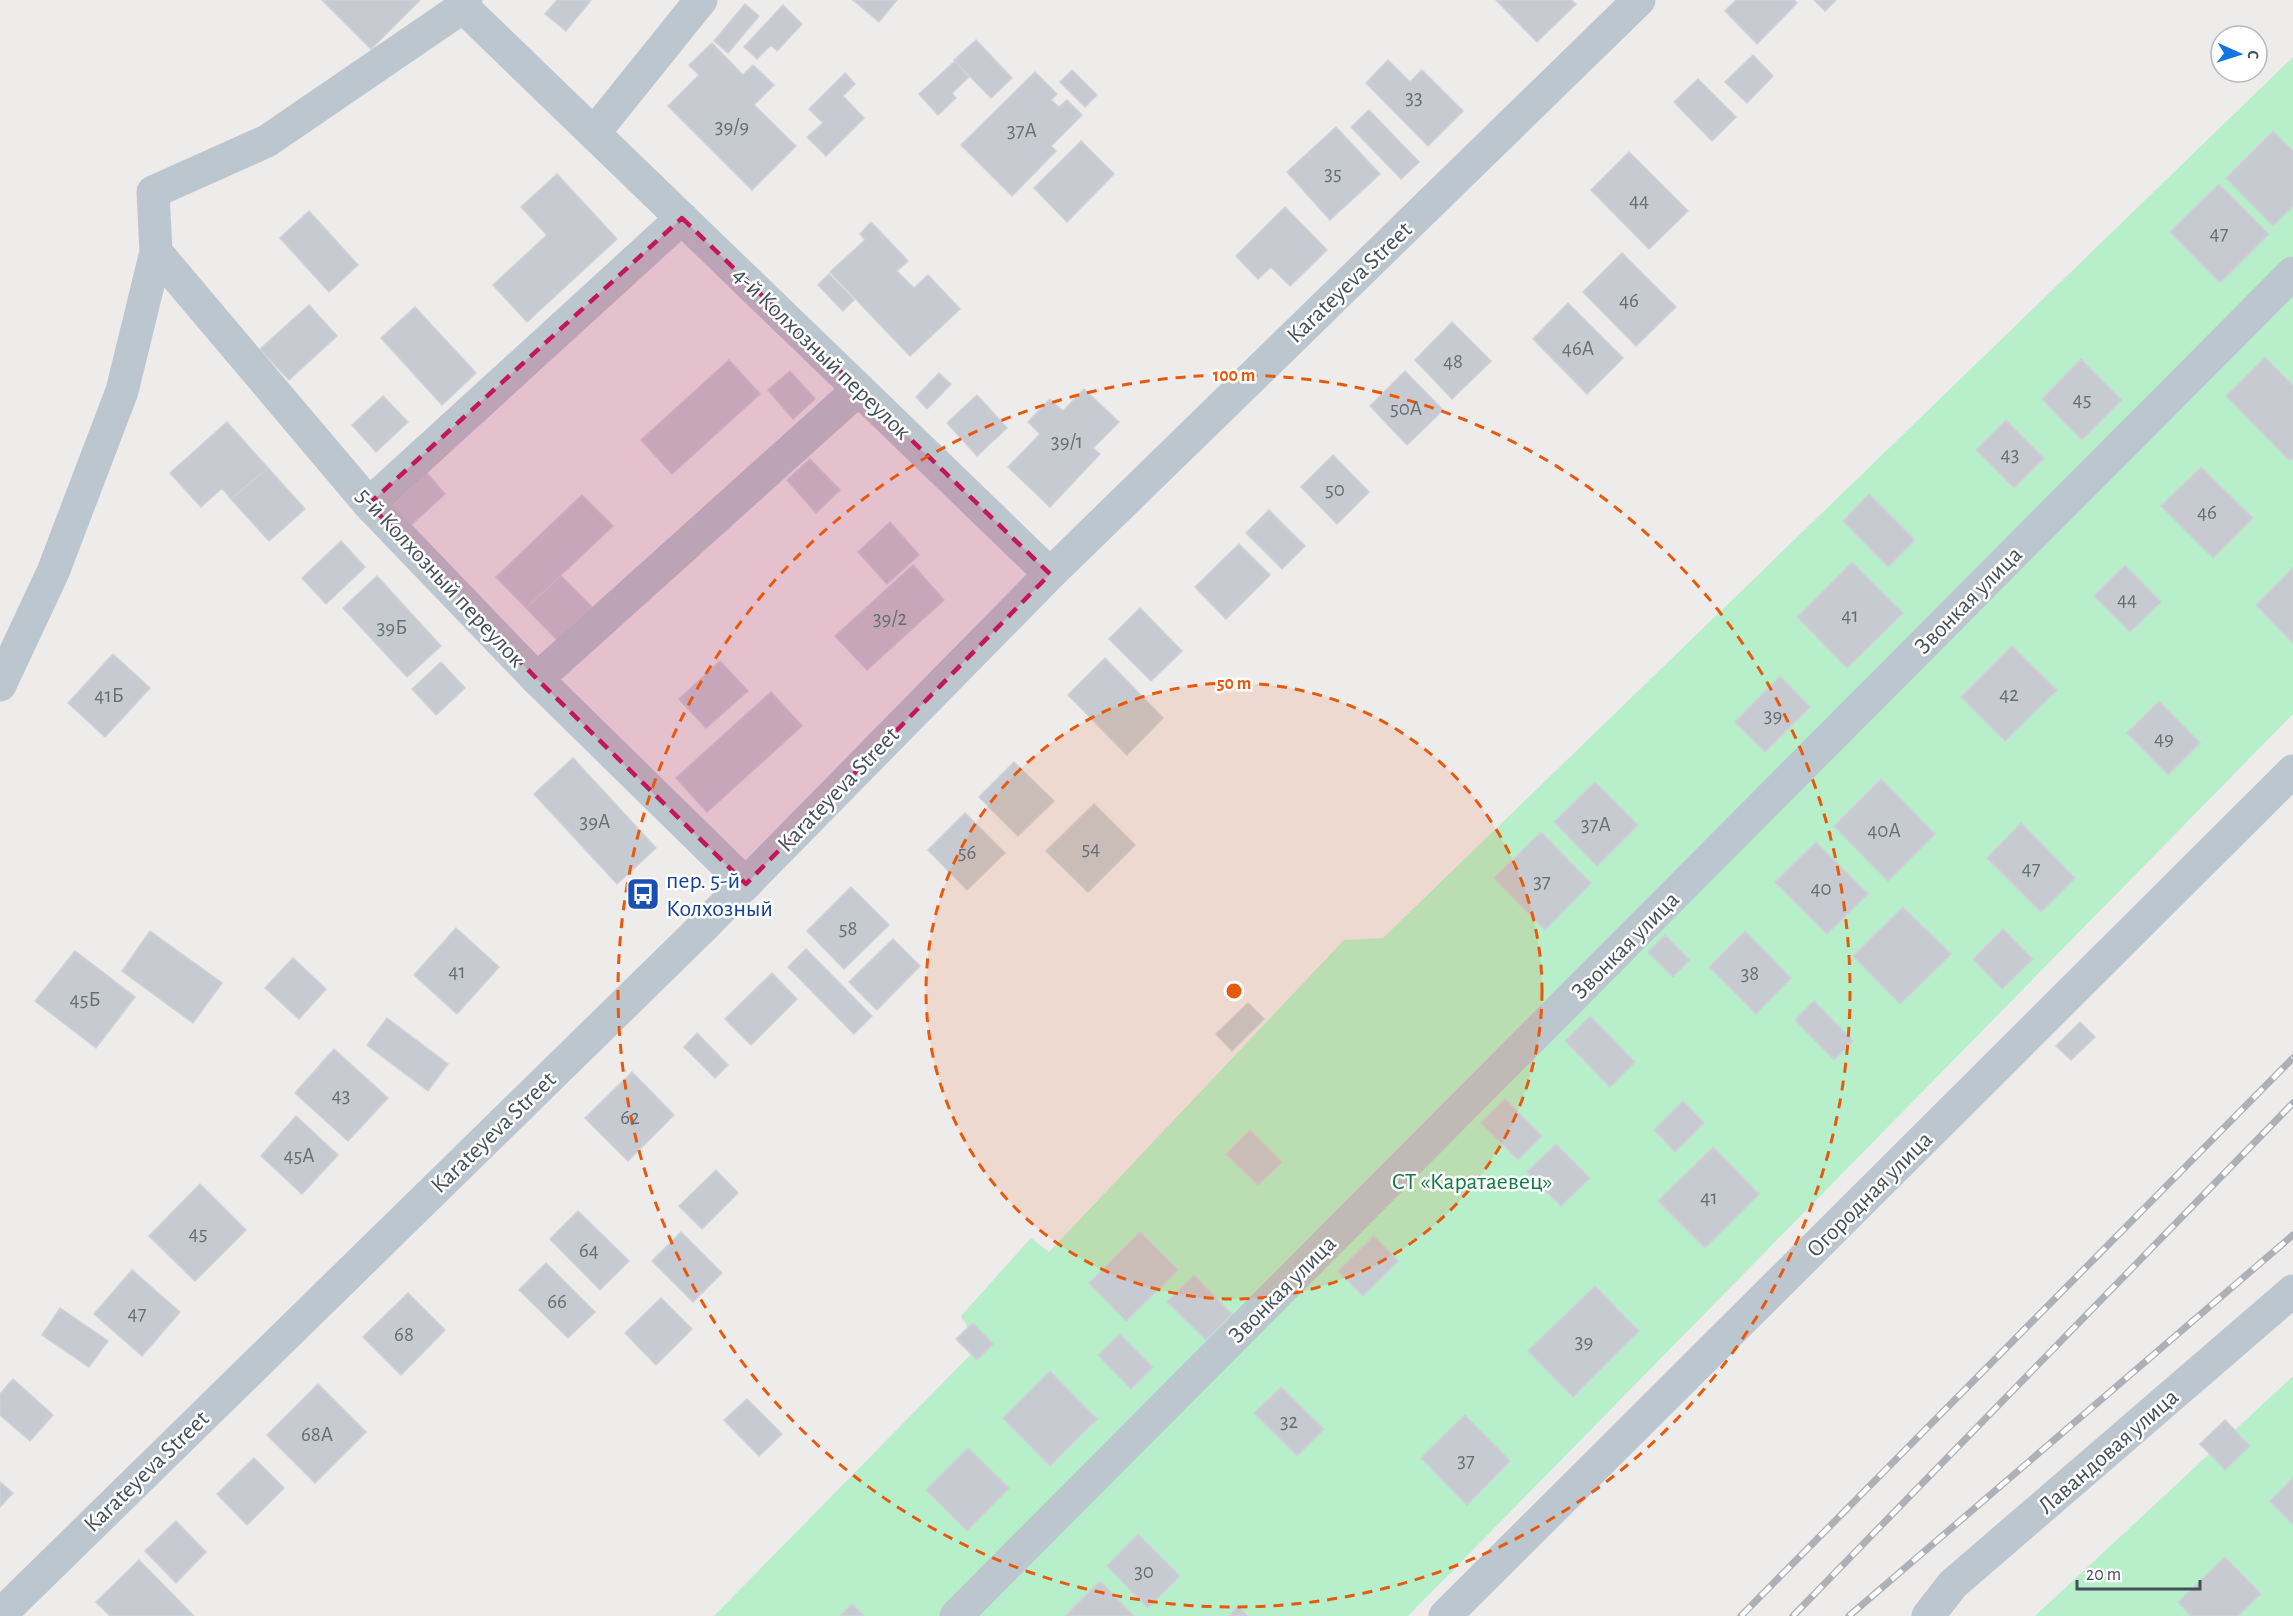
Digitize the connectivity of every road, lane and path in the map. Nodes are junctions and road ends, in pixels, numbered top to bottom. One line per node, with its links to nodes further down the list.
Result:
1 (701, 0): 4 (street)
2 (1639, 0): 10 (street, Karateyeva Street)
3 (465, 3): 4 (street, 4-й Колхозный переулок); 6 (street)
4 (594, 133): 5 (street, 4-й Колхозный переулок)
5 (682, 218): 8 (street, 4-й Колхозный переулок); 9 (street)
6 (156, 252): 9 (street, 5-й Колхозный переулок); 12 (street)
7 (2293, 273): 17 (street, Звонкая улица)
8 (859, 389): 10 (street, 4-й Колхозный переулок); 11 (street)
9 (369, 504): 11 (street, 5-й Колхозный переулок)
10 (1050, 574): 14 (street, Karateyeva Street)
11 (537, 680): 14 (street, 5-й Колхозный переулок)
12 (0, 685)
13 (2293, 771): 18 (street, Огородная улица)
14 (746, 884): 16 (street, Karateyeva Street)
15 (2293, 1292): 19 (street, Лавандовая улица)
16 (11, 1611)
17 (956, 1616)
18 (1445, 1616)
19 (1928, 1616)

